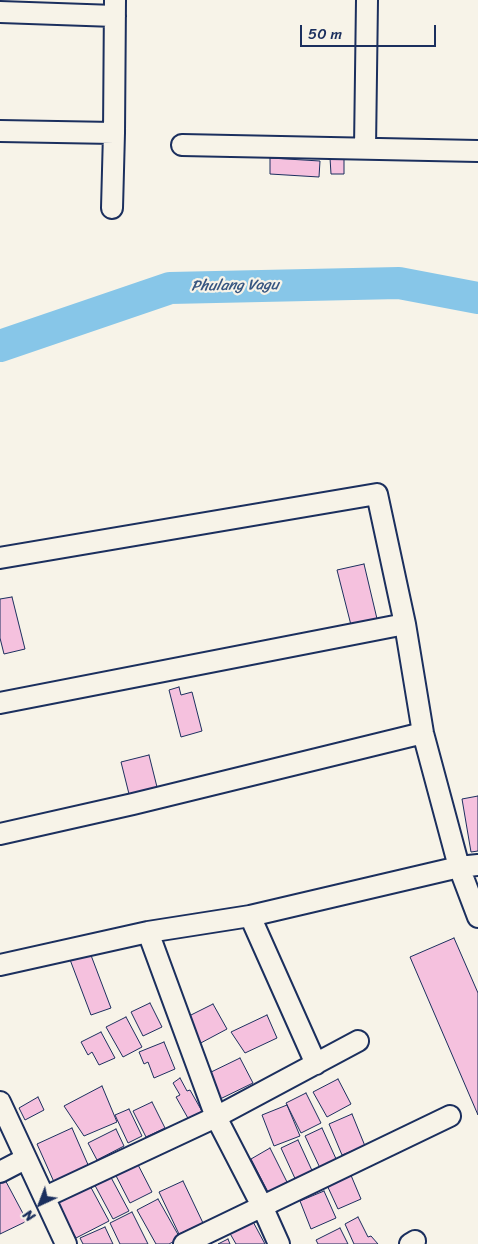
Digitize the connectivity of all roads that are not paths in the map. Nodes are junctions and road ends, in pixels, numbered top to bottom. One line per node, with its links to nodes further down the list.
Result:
1 (367, 0): 7 (street)
2 (115, 8): 3 (street); 5 (street)
3 (0, 12)
4 (0, 131): 5 (street)
5 (114, 133): 9 (street)
6 (182, 145): 7 (street)
7 (365, 148): 8 (street)
8 (478, 151)
9 (112, 208)
10 (0, 558): 11 (street)
11 (405, 624): 12 (street); 13 (street)
12 (0, 702)
13 (424, 733): 14 (street); 15 (street)
14 (0, 834)
15 (469, 866): 16 (street); 17 (street)
16 (250, 916): 18 (street); 21 (street)
17 (478, 917)
18 (148, 932): 19 (street); 24 (street)
19 (0, 965)
20 (358, 1041): 21 (street)
21 (316, 1064): 24 (street)
22 (0, 1102): 25 (street)
23 (450, 1116): 28 (street)
24 (216, 1117): 27 (street); 28 (street)
25 (25, 1159): 26 (street); 27 (street)
26 (0, 1172)
27 (45, 1197): 29 (street)
28 (262, 1206): 30 (street); 31 (street)
29 (66, 1244)
30 (184, 1244)
31 (279, 1244)

